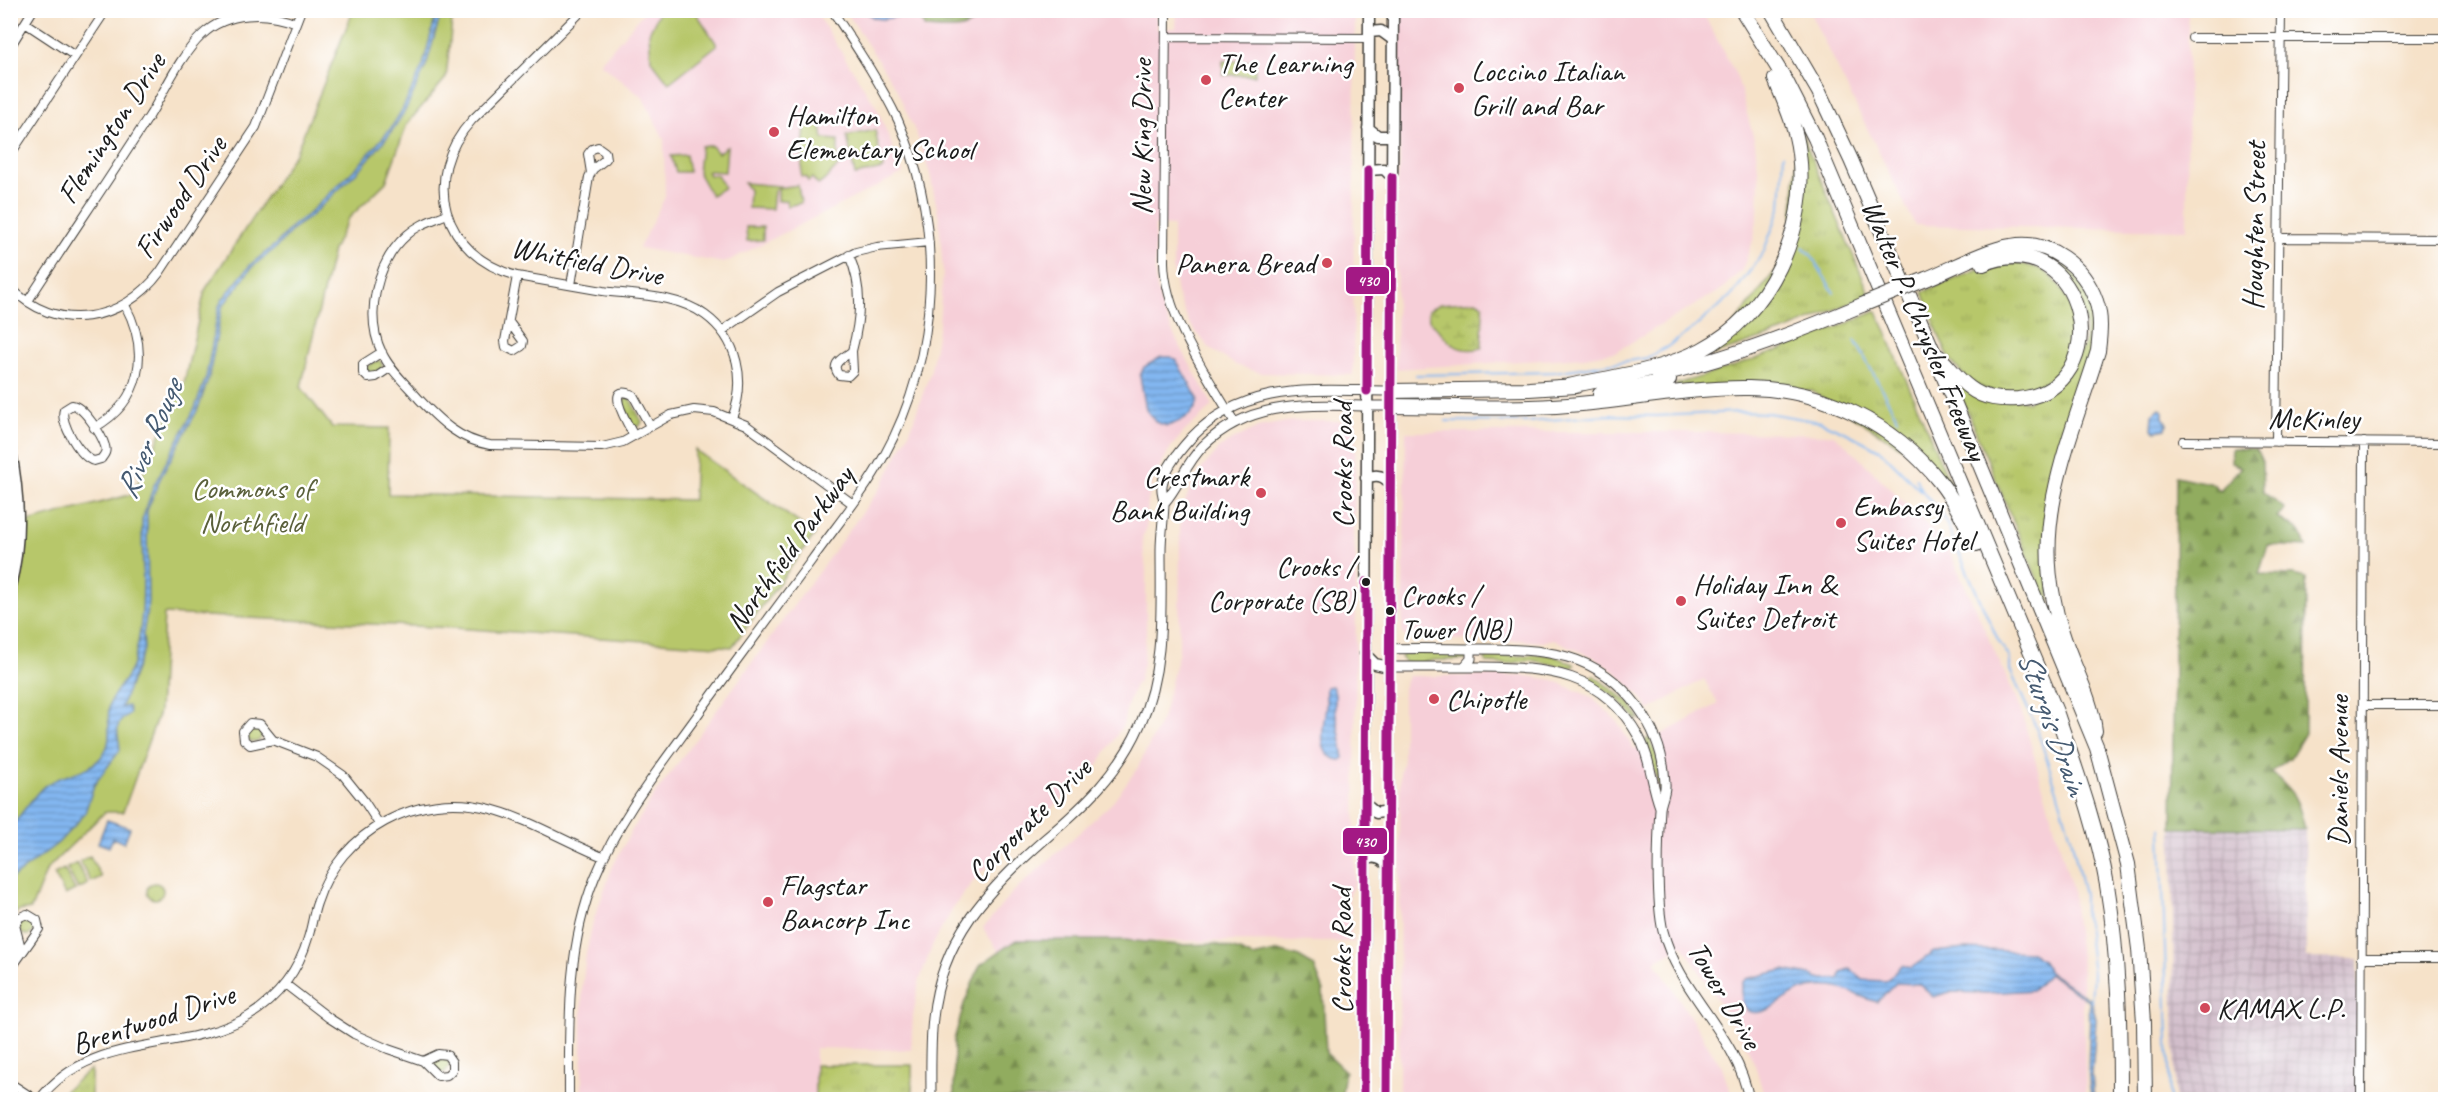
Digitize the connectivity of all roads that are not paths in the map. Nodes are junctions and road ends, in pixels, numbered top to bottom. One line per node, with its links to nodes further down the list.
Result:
1 (33, 10): 13 (street)
2 (106, 10): 22 (street)
3 (301, 10): 12 (street, Firwood Drive)
4 (583, 10): 29 (street, Whitfield Drive)
5 (832, 10): 32 (street, Northfield Parkway)
6 (1166, 10): 16 (street)
7 (1369, 10): 15 (main road, Crooks Road)
8 (1393, 10): 20 (main road, Crooks Road)
9 (1742, 10): 14 (highway, Walter P. Chrysler Freeway)
10 (1772, 10): 44 (highway, Walter P. Chrysler Freeway)
11 (2281, 10): 18 (street, Houghten Street)
12 (296, 22): 38 (street, Flemington Drive); 39 (street, Firwood Drive)
13 (25, 23): 21 (street); 22 (street)
14 (1755, 30): 47 (highway); 71 (highway, Walter P. Chrysler Freeway)
15 (1369, 35): 16 (street, New King Drive); 20 (main road); 23 (main road, Crooks Road)
16 (1166, 37): 53 (street, New King Drive)
17 (2192, 38): 18 (street)
18 (2281, 38): 19 (street); 30 (street, Houghten Street)
19 (2445, 38)
20 (1392, 39): 24 (main road, Crooks Road)
21 (10, 47)
22 (75, 56): 25 (street)
23 (1368, 128): 24 (main road); 26 (main road, Crooks Road)
24 (1392, 136): 28 (main road, Crooks Road)
25 (10, 155)
26 (1368, 170): 28 (main road); 48 (main road, Crooks Road)
27 (591, 173): 36 (street)
28 (1392, 177): 49 (main road, Crooks Road)
29 (447, 214): 34 (street, Whitfield Drive); 45 (street)
30 (2278, 238): 31 (street); 60 (street, Houghten Street)
31 (2445, 239)
32 (929, 242): 33 (street); 69 (street, Northfield Parkway)
33 (849, 255): 42 (street); 43 (street)
34 (517, 276): 36 (street, Whitfield Drive); 41 (street)
35 (1927, 282): 40 (highway, bridge); 44 (highway); 82 (highway)
36 (571, 285): 42 (street, Whitfield Drive)
37 (10, 287): 38 (street, Firwood Drive)
38 (28, 301): 39 (street, Firwood Drive)
39 (125, 305): 57 (street)
40 (1863, 308): 47 (highway); 52 (highway)
41 (509, 322)
42 (722, 331): 54 (street, Whitfield Drive)
43 (852, 351)
44 (1933, 351): 82 (highway, Walter P. Chrysler Freeway)
45 (382, 352): 46 (street); 46 (street)
46 (391, 367): 58 (street)
47 (1568, 386): 49 (highway)
48 (1367, 391): 49 (street, Corporate Drive); 50 (main road, Crooks Road); 53 (street, Corporate Drive)
49 (1390, 391): 51 (main road, Crooks Road)
50 (1366, 406): 51 (street, Corporate Drive); 55 (street, Corporate Drive); 66 (main road, Crooks Road)
51 (1390, 406): 52 (highway); 67 (main road, Crooks Road)
52 (1527, 408): 71 (highway)
53 (1228, 410): 55 (street, New King Drive); 64 (street, Corporate Drive)
54 (732, 418): 56 (street); 69 (street)
55 (1235, 423): 65 (street, Corporate Drive)
56 (650, 426): 58 (street); 58 (street)
57 (94, 428): 57 (street)
58 (634, 436)
59 (2183, 441): 60 (street, McKinley)
60 (2276, 442): 61 (street, McKinley)
61 (2364, 442): 62 (street, McKinley); 79 (street, Daniels Avenue)
62 (2445, 443)
63 (10, 447): 70 (main road)
64 (1177, 456): 65 (street); 68 (street, Corporate Drive)
65 (1189, 464): 68 (street, Corporate Drive)
66 (1366, 478): 67 (main road); 75 (main road, Crooks Road)
67 (1390, 484): 72 (main road, Crooks Road)
68 (1164, 503): 99 (street, Corporate Drive)
69 (853, 504): 87 (street, Northfield Parkway)
70 (10, 586)
71 (2020, 628): 103 (highway, Walter P. Chrysler Freeway)
72 (1389, 648): 73 (street, Tower Drive); 76 (main road, Crooks Road)
73 (1472, 649): 74 (street, Tower Drive); 77 (street)
74 (1489, 649): 78 (street); 84 (street, Tower Drive)
75 (1365, 654): 76 (main road); 83 (main road, Crooks Road)
76 (1389, 667): 77 (street, Tower Drive); 85 (main road, Crooks Road)
77 (1464, 667): 78 (street, Tower Drive)
78 (1483, 668): 84 (street, Tower Drive)
79 (2363, 705): 80 (street); 91 (street, Daniels Avenue)
80 (2445, 705)
81 (273, 740): 86 (street)
82 (2097, 748): 104 (highway, Walter P. Chrysler Freeway)
83 (1365, 804): 85 (main road); 88 (main road, Crooks Road)
84 (1660, 807): 102 (street, Tower Drive)
85 (1389, 811): 89 (main road, Crooks Road)
86 (378, 824): 87 (street, Brentwood Drive); 94 (street, Brentwood Drive)
87 (603, 857): 98 (street, Northfield Parkway)
88 (1365, 860): 89 (main road); 100 (main road, Crooks Road)
89 (1388, 866): 101 (main road, Crooks Road)
90 (22, 952): 90 (street); 93 (street)
91 (2361, 958): 92 (street); 105 (street, Daniels Avenue)
92 (2445, 958)
93 (10, 970)
94 (285, 984): 95 (street); 97 (street, Brentwood Drive)
95 (423, 1061)
96 (10, 1083): 97 (street)
97 (37, 1100)
98 (569, 1100)
99 (931, 1100)
100 (1364, 1100)
101 (1387, 1100)
102 (1749, 1100)
103 (2120, 1100)
104 (2145, 1100)
105 (2361, 1100)

